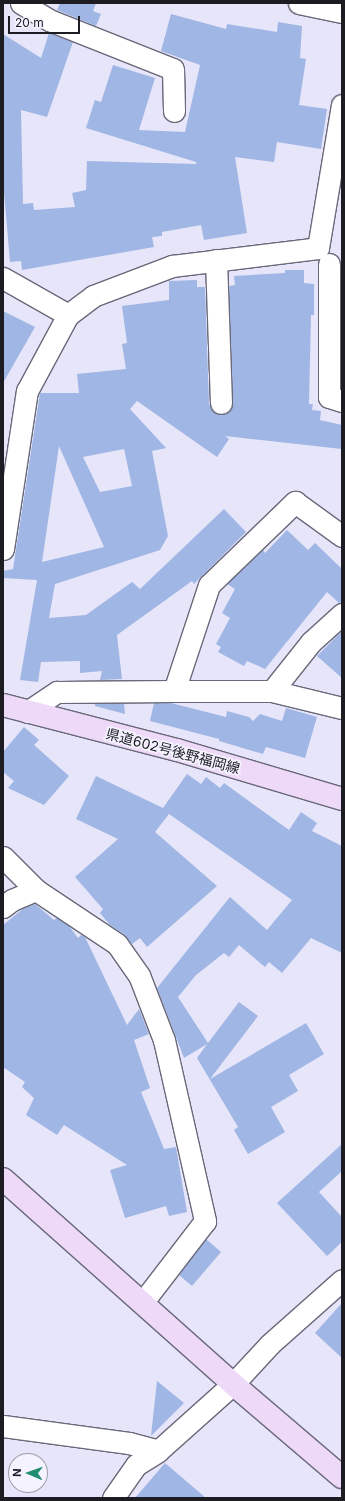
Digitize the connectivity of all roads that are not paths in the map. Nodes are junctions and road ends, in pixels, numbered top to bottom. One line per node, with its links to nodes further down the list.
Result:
1 (21, 3): 5 (street)
2 (299, 3): 3 (street)
3 (342, 12)
4 (342, 104): 6 (street)
5 (174, 111)
6 (336, 176): 7 (street)
7 (330, 259): 8 (street); 11 (street)
8 (216, 260): 10 (street); 12 (street)
9 (3, 278): 10 (street)
10 (68, 315): 14 (street)
11 (342, 401)
12 (221, 403)
13 (342, 536): 16 (street)
14 (3, 549)
15 (342, 614): 17 (street)
16 (174, 691): 17 (street); 20 (street)
17 (272, 691): 19 (street)
18 (3, 705): 20 (street, 県道602号後野福岡線)
19 (342, 708)
20 (27, 712): 21 (street, 県道602号後野福岡線)
21 (342, 799)
22 (3, 857): 23 (street)
23 (36, 890): 24 (street); 27 (street)
24 (3, 907)
25 (3, 1179): 27 (street)
26 (342, 1280): 28 (street)
27 (142, 1303): 28 (street)
28 (233, 1384): 30 (street); 31 (street)
29 (3, 1426): 30 (street)
30 (158, 1451): 32 (street)
31 (342, 1477)
32 (113, 1498)

